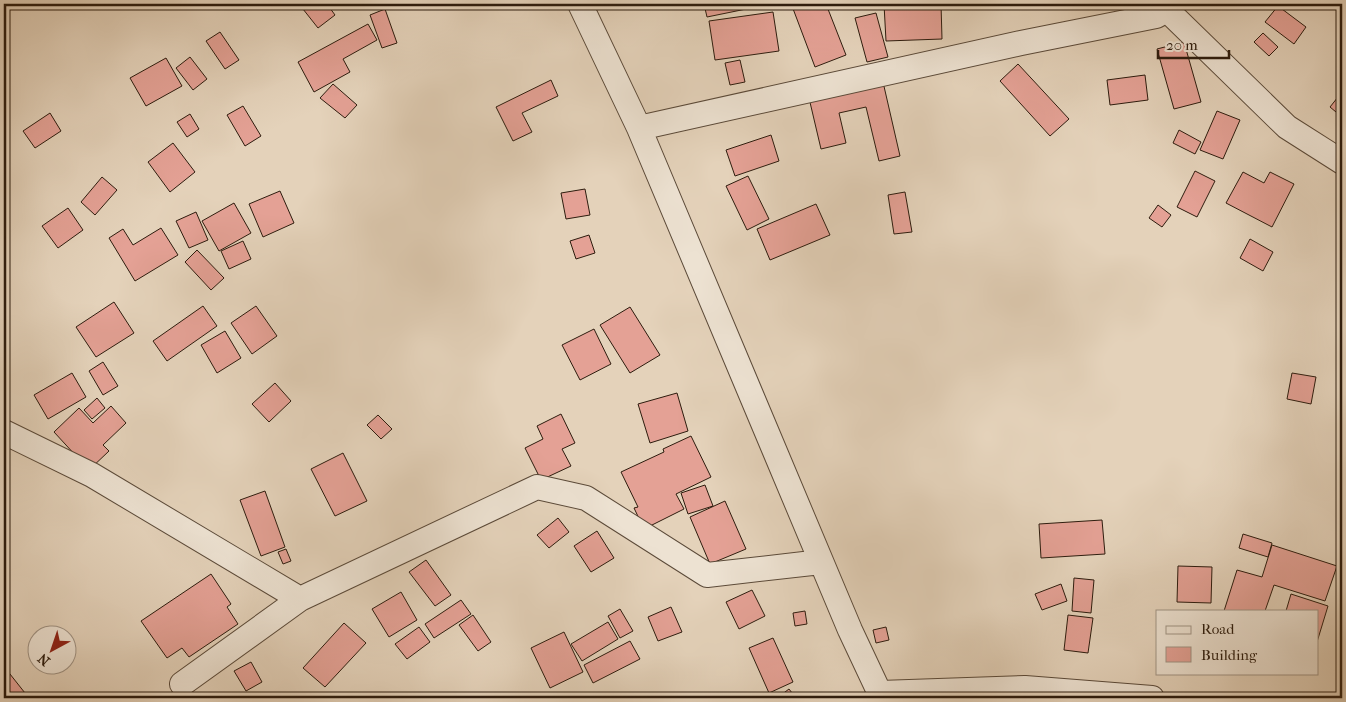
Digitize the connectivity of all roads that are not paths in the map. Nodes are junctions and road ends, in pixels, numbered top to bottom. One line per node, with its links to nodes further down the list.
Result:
1 (580, 4): 3 (street)
2 (1169, 7): 3 (street); 4 (street)
3 (639, 128): 6 (street)
4 (1342, 162)
5 (4, 432): 7 (street)
6 (821, 562): 7 (street); 9 (street)
7 (300, 599): 8 (street)
8 (182, 684)
9 (881, 696): 10 (street)
10 (1152, 698)

